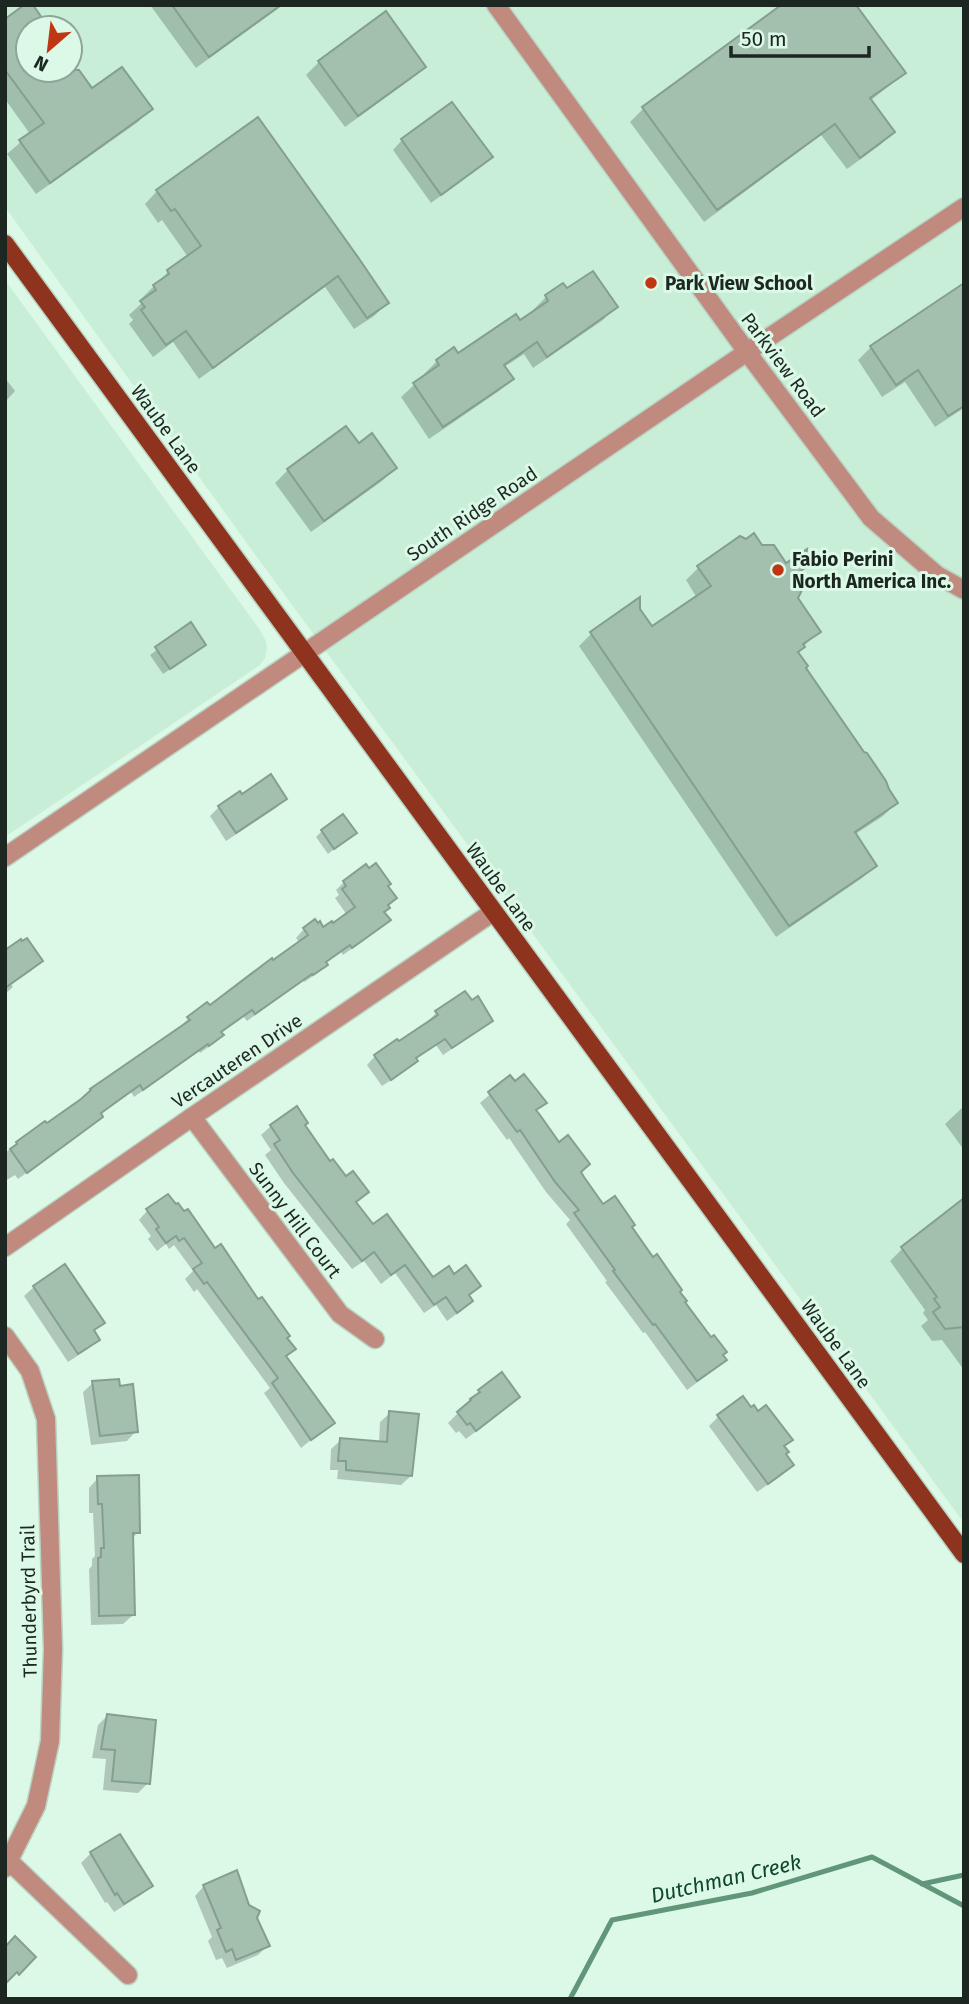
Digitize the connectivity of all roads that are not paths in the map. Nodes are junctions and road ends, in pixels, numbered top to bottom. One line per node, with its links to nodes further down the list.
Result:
1 (496, 5): 4 (street, Parkview Road)
2 (964, 207): 4 (street, South Ridge Road)
3 (5, 244): 6 (main road, Waube Lane)
4 (747, 352): 5 (street, Parkview Road); 6 (street, South Ridge Road)
5 (964, 590)
6 (304, 653): 7 (street, South Ridge Road); 8 (main road, Waube Lane)
7 (5, 857)
8 (493, 912): 9 (street, Vercauteren Drive); 13 (main road, Waube Lane)
9 (192, 1117): 10 (street, Vercauteren Drive); 12 (street, Sunny Hill Court)
10 (5, 1247)
11 (5, 1336): 14 (street, Thunderbyrd Trail)
12 (375, 1339)
13 (964, 1554)
14 (8, 1865): 15 (street)
15 (128, 1975)

